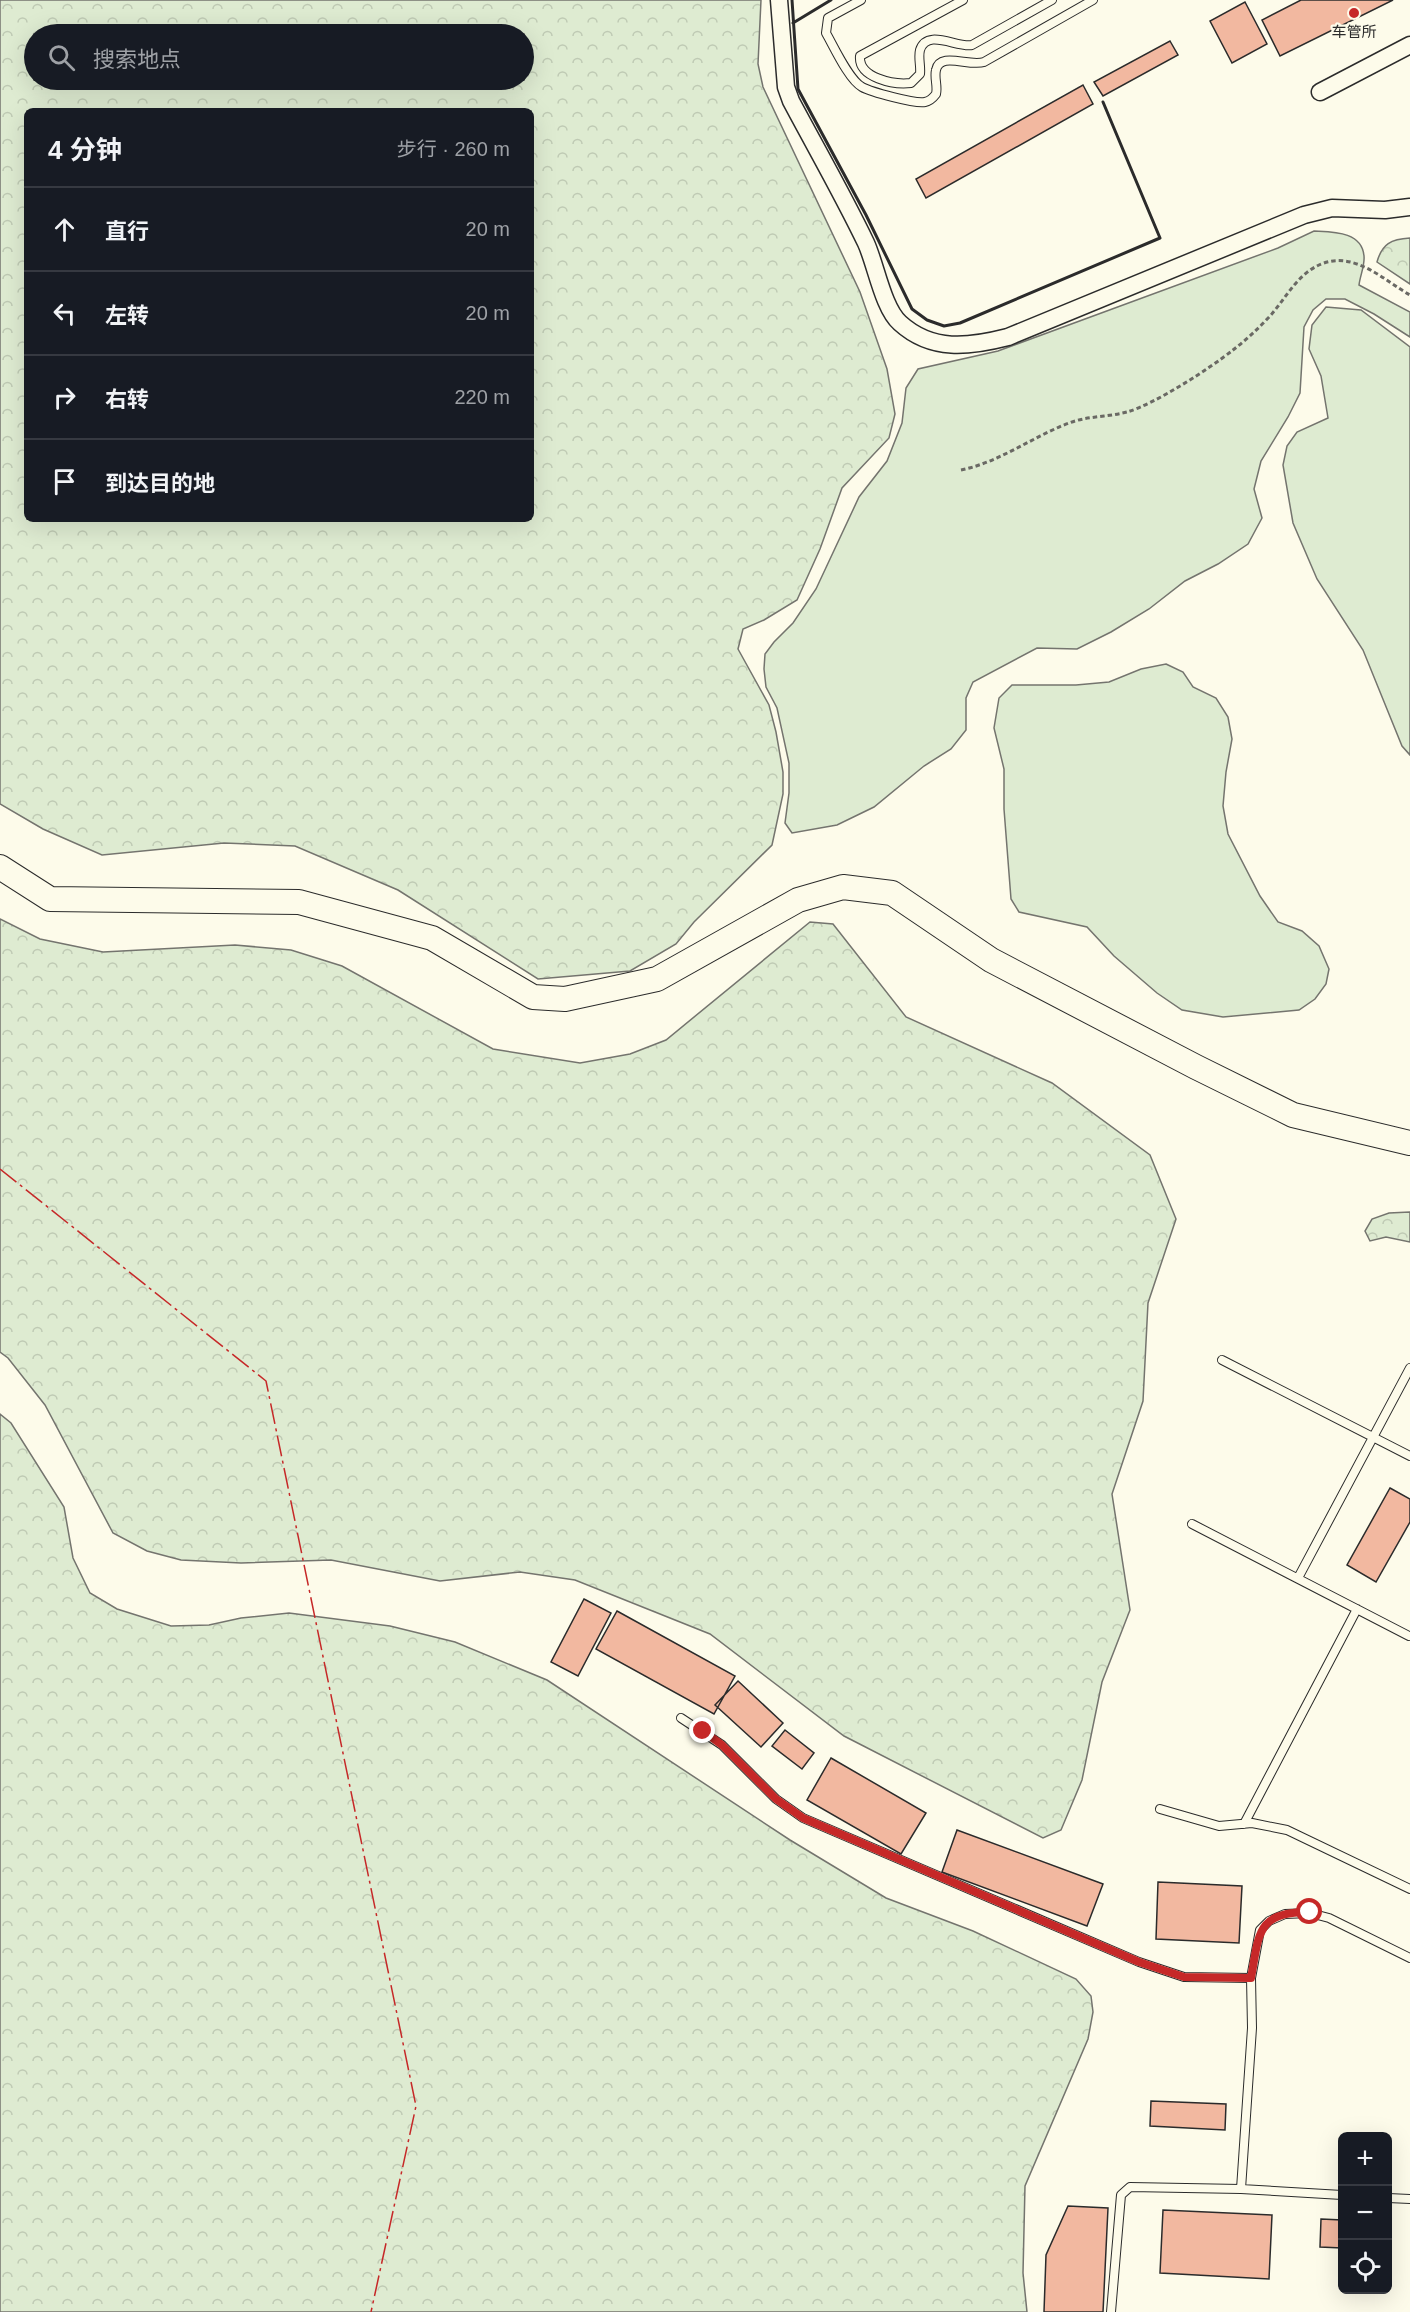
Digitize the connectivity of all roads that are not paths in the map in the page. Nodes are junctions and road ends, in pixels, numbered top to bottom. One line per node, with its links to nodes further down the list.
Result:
1 (780, 0): 8 (street)
2 (861, 0): 5 (lane)
3 (963, 0): 4 (lane)
4 (1052, 0)
5 (1093, 0)
6 (1410, 45): 7 (street)
7 (1320, 92)
8 (1410, 207)
9 (0, 867): 10 (street)
10 (1410, 1143)
11 (1222, 1360): 13 (lane)
12 (1410, 1368): 13 (lane)
13 (1374, 1438): 14 (lane); 16 (lane)
14 (1410, 1456)
15 (1192, 1524): 16 (lane)
16 (1298, 1578): 17 (lane)
17 (1357, 1609): 18 (lane); 21 (lane)
18 (1409, 1636)
19 (681, 1718): 24 (lane)
20 (1160, 1809): 21 (lane)
21 (1244, 1824): 22 (lane)
22 (1410, 1889)
23 (1410, 1958): 24 (lane)
24 (1251, 1978): 25 (lane)
25 (1241, 2188): 26 (lane); 29 (lane)
26 (1338, 2195)
27 (1392, 2198): 28 (lane)
28 (1410, 2199)
29 (1111, 2312)

